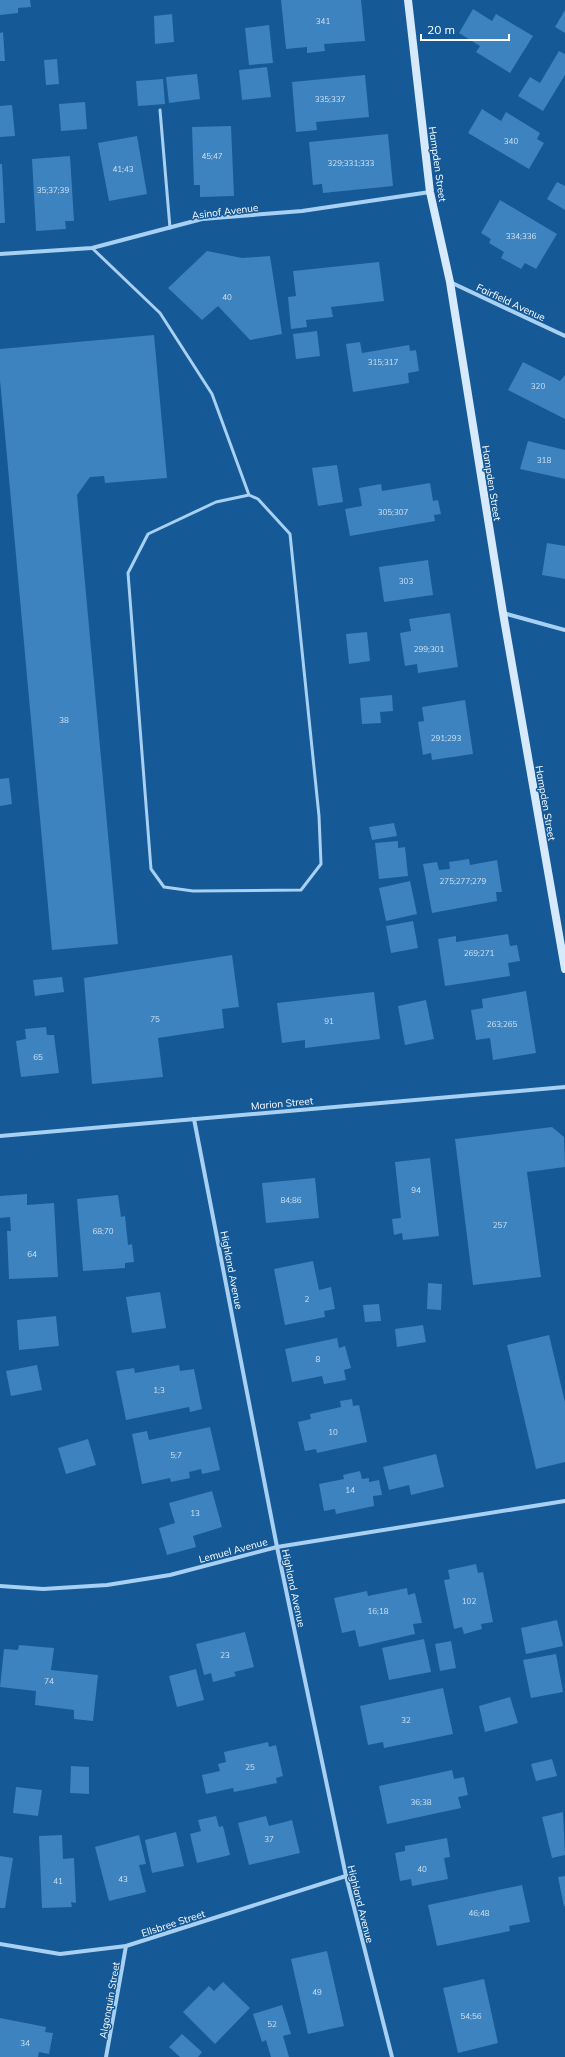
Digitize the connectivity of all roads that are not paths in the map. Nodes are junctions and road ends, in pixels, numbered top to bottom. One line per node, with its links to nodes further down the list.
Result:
1 (408, 0): 3 (main road, Hampden Street)
2 (160, 110): 4 (lane)
3 (430, 192): 4 (street, Asinof Avenue); 7 (main road, Hampden Street)
4 (170, 228): 5 (street, Asinof Avenue)
5 (92, 248): 6 (street, Asinof Avenue); 9 (lane)
6 (0, 254)
7 (450, 282): 8 (street, Fairfield Avenue); 10 (main road, Hampden Street)
8 (565, 336)
9 (249, 495): 9 (lane)
10 (503, 613): 11 (street); 12 (main road, Hampden Street)
11 (565, 630)
12 (565, 966)
13 (565, 1087): 14 (street, Marion Street)
14 (194, 1119): 15 (street, Marion Street); 17 (street, Highland Avenue)
15 (0, 1136)
16 (565, 1501): 17 (street, Lemuel Avenue)
17 (277, 1547): 18 (street, Lemuel Avenue); 19 (street, Highland Avenue)
18 (0, 1586)
19 (346, 1876): 21 (street, Ellsbree Street); 23 (street, Highland Avenue)
20 (0, 1944): 21 (street, Ellsbree Street)
21 (126, 1946): 22 (street, Algonquin Street)
22 (106, 2057)
23 (392, 2057)

